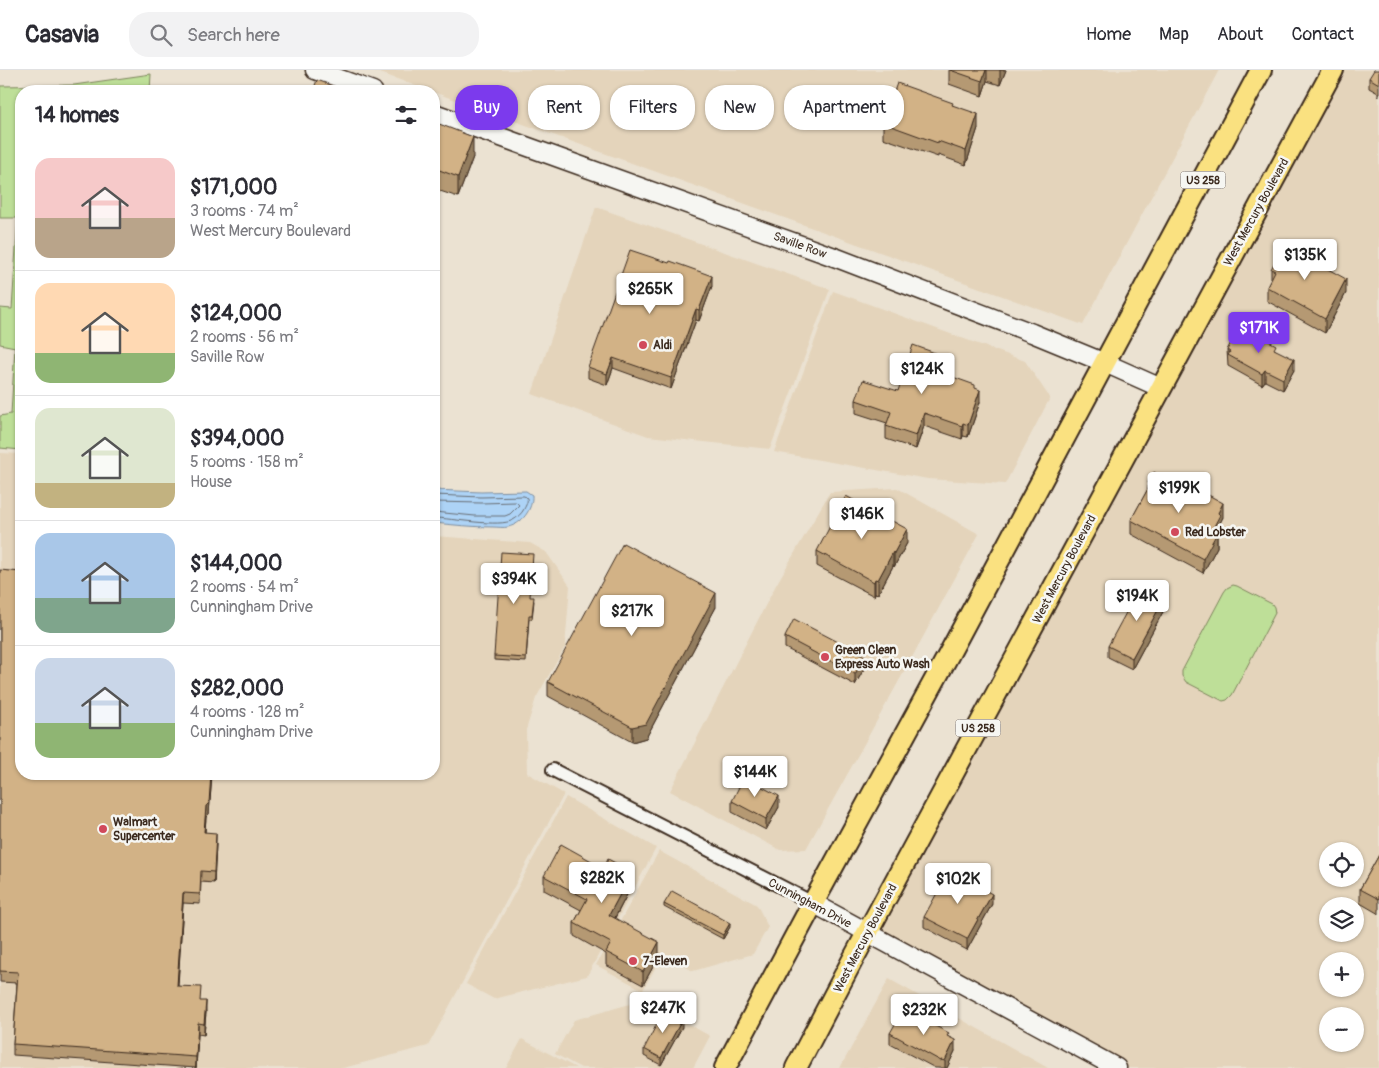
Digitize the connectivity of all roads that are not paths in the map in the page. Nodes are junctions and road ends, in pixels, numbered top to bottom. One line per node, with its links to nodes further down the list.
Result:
1 (316, 70): 4 (street)
2 (1261, 70): 6 (main road, US 258)
3 (1332, 70): 7 (main road, West Mercury Boulevard / US 258)
4 (357, 85)
5 (440, 115): 6 (street, Saville Row)
6 (1105, 363): 7 (street, Saville Row); 9 (main road, US 258)
7 (1161, 388): 10 (main road, West Mercury Boulevard / US 258)
8 (553, 770): 9 (street, Cunningham Drive)
9 (813, 903): 10 (street, Cunningham Drive); 11 (main road, US 258)
10 (867, 933): 12 (main road, West Mercury Boulevard / US 258); 13 (street, Cunningham Drive)
11 (725, 1068)
12 (796, 1068)
13 (1117, 1068)

